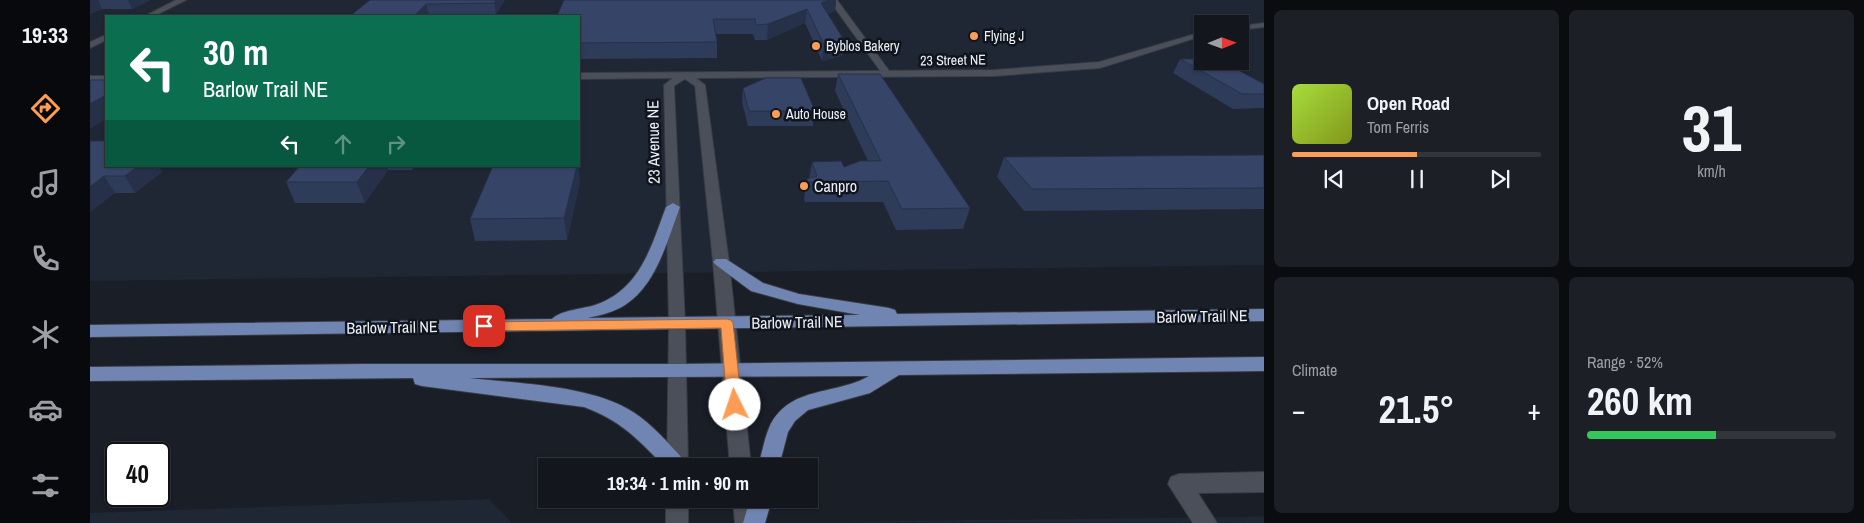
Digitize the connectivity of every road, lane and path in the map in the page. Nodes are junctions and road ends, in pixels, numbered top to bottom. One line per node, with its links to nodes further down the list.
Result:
1 (182, 0): 3 (street)
2 (833, 0): 11 (street)
3 (151, 15)
4 (1264, 25): 5 (street)
5 (1249, 28)
6 (1249, 29): 7 (street)
7 (1264, 30)
8 (1194, 36): 11 (street, 23 Street NE)
9 (105, 38): 10 (street)
10 (90, 45)
11 (887, 74): 12 (street, 23 Street NE)
12 (685, 75): 13 (street, 23 Street NE); 16 (street, 23 Avenue NE); 17 (street)
13 (580, 76)
14 (90, 79): 15 (street)
15 (105, 79)
16 (673, 208): 21 (street, 23 Avenue NE); 22 (main road)
17 (721, 262): 19 (main road); 20 (street)
18 (1264, 315): 19 (main road, Barlow Trail NE)
19 (930, 320): 20 (main road, Barlow Trail NE)
20 (727, 323): 21 (main road, Barlow Trail NE); 26 (street)
21 (677, 324): 22 (main road, Barlow Trail NE); 28 (street, 23 Avenue NE)
22 (543, 326): 23 (main road, Barlow Trail NE)
23 (90, 331)
24 (1264, 364): 25 (main road)
25 (895, 369): 26 (main road); 33 (main road)
26 (732, 370): 28 (main road); 32 (street)
27 (363, 371): 28 (main road); 29 (main road); 30 (main road)
28 (677, 371): 31 (street, 23 Avenue NE)
29 (90, 374)
30 (669, 458)
31 (677, 458)
32 (740, 458)
33 (771, 458)
34 (1264, 482): 41 (street)
35 (677, 508): 38 (street)
36 (745, 508): 39 (street)
37 (758, 508): 40 (main road)
38 (678, 523)
39 (746, 523)
40 (754, 523)
41 (1206, 523)

